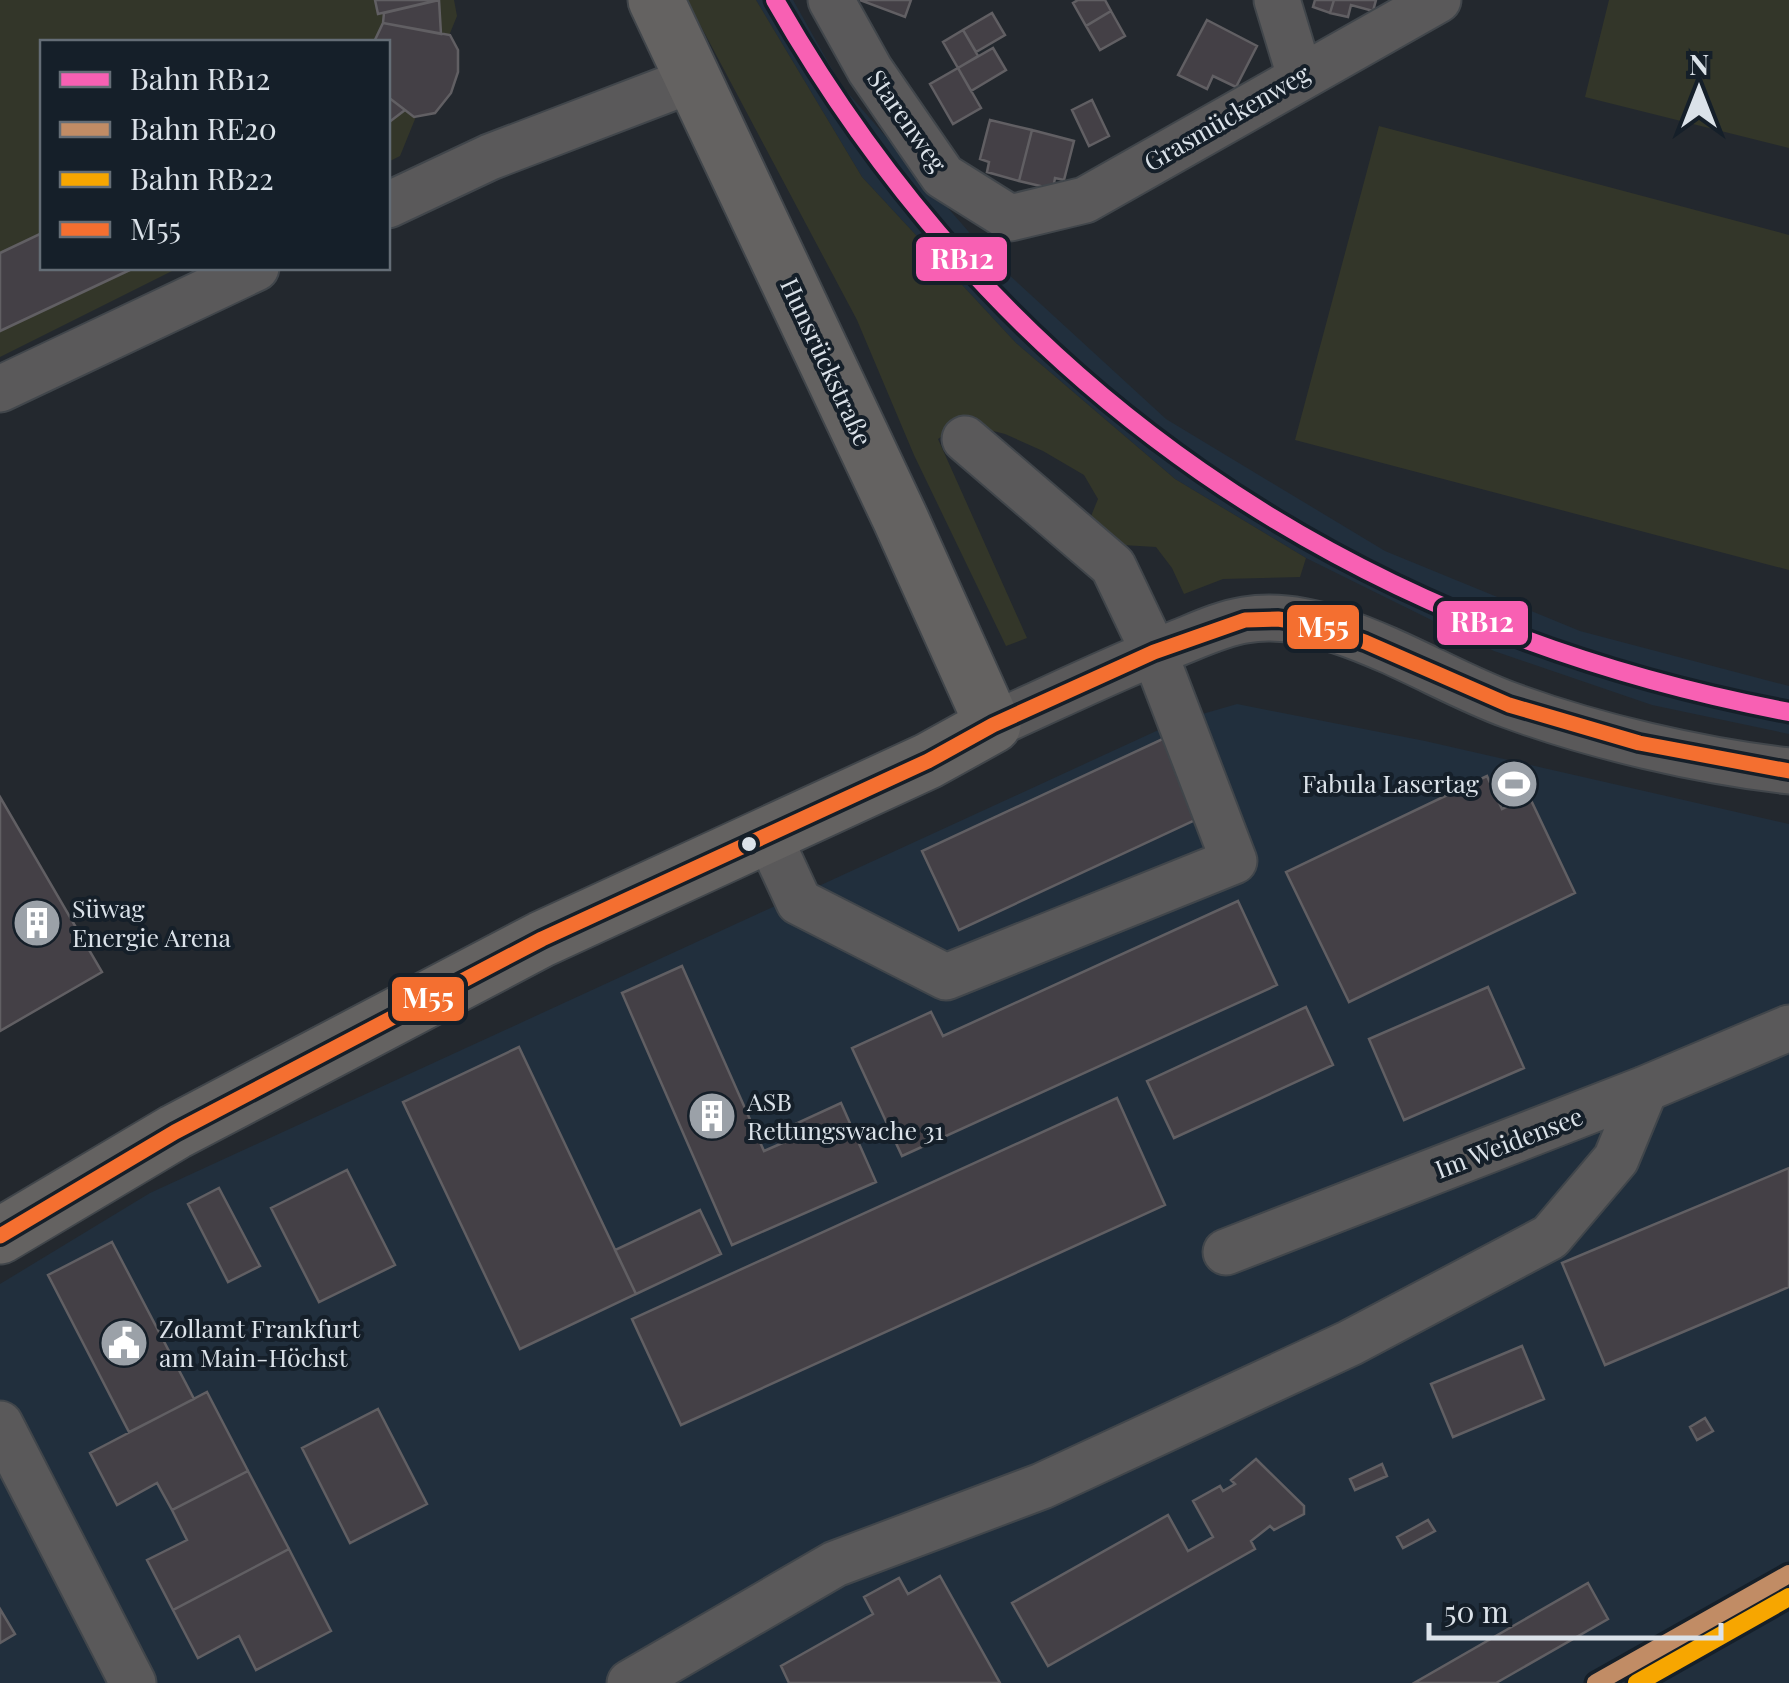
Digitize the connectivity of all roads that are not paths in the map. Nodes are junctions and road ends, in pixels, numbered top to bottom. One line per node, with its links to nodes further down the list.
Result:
1 (656, 0): 6 (main road, Hunsrückstraße)
2 (831, 0): 8 (street, Starenweg)
3 (1277, 0): 5 (street)
4 (1438, 0): 5 (street, Grasmückenweg)
5 (1300, 76): 8 (street, Grasmückenweg)
6 (694, 79): 7 (street); 13 (main road, Hunsrückstraße)
7 (390, 205)
8 (1010, 218)
9 (252, 270): 10 (street)
10 (0, 389)
11 (965, 439): 12 (street)
12 (1154, 652): 13 (street); 14 (street); 15 (street)
13 (993, 726): 15 (main road)
14 (1789, 770)
15 (768, 835): 18 (main road)
16 (1789, 1028): 17 (street, Im Weidensee)
17 (1645, 1089): 19 (street, Im Weidensee); 22 (street)
18 (0, 1236)
19 (1226, 1252)
20 (0, 1424): 21 (street)
21 (133, 1683)
22 (630, 1683)

